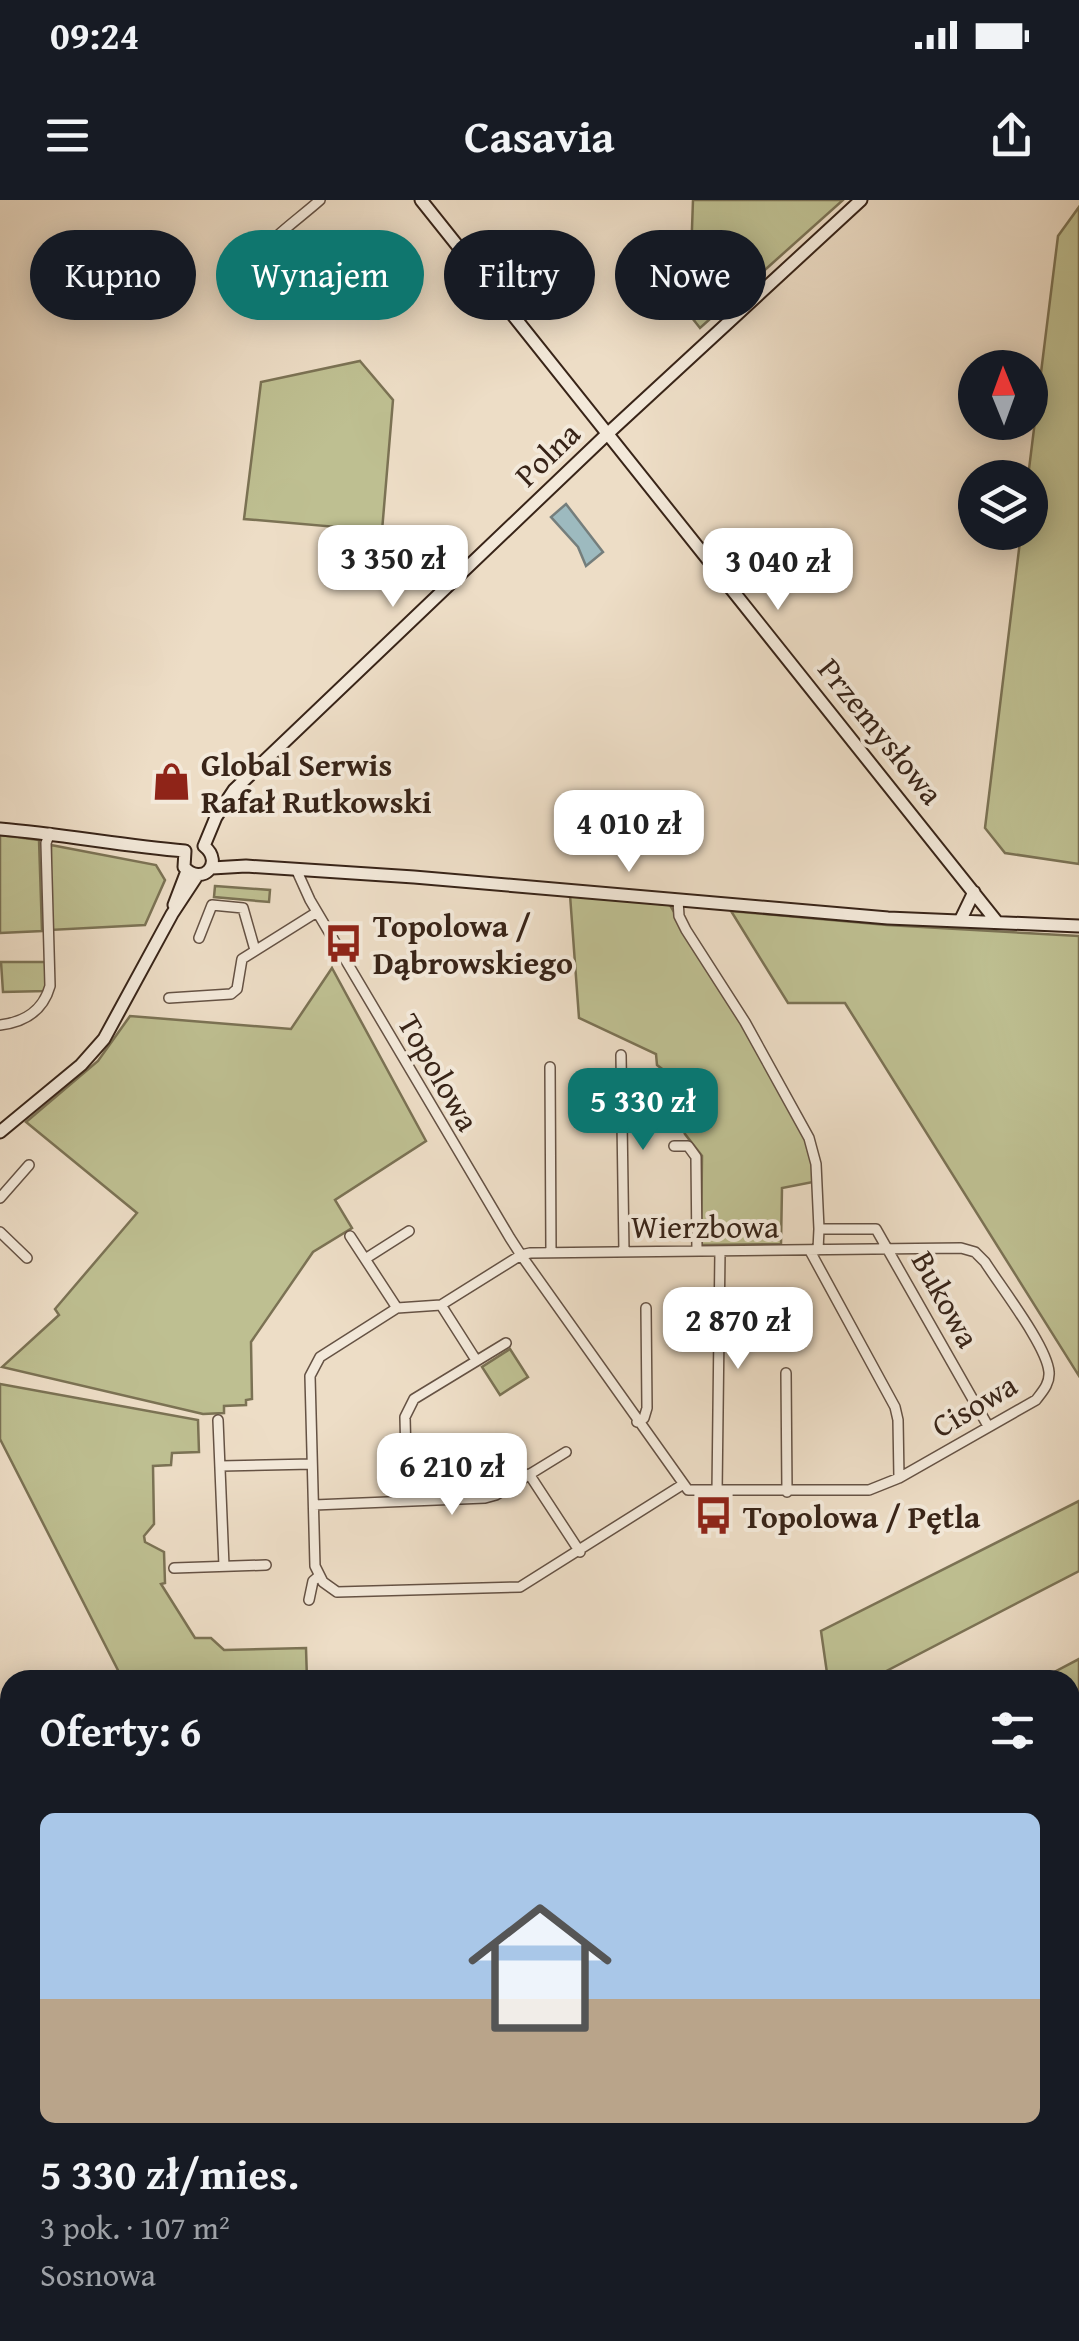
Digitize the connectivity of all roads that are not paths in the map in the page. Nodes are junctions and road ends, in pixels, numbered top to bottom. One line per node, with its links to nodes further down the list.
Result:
1 (320, 200): 4 (street)
2 (421, 200): 5 (street, Przemysłowa)
3 (860, 200): 5 (street, Polna)
4 (286, 230)
5 (608, 434): 8 (street, Polna); 12 (street, Przemysłowa)
6 (0, 830): 7 (street)
7 (50, 833): 10 (street); 21 (street)
8 (204, 846): 9 (street); 10 (street)
9 (213, 863): 10 (street); 11 (street)
10 (188, 866): 24 (street)
11 (296, 870): 13 (street); 14 (street, Topolowa)
12 (974, 892): 15 (street); 16 (street, Przemysłowa)
13 (678, 900): 15 (street); 28 (street)
14 (318, 912): 19 (street); 38 (street, Topolowa)
15 (960, 921): 16 (street)
16 (997, 922): 17 (street)
17 (1079, 926)
18 (198, 938): 19 (street)
19 (255, 950): 20 (street)
20 (169, 998)
21 (0, 1025)
22 (621, 1055): 37 (street)
23 (550, 1067): 36 (street)
24 (0, 1132)
25 (674, 1146): 34 (street)
26 (29, 1165): 27 (street)
27 (0, 1198)
28 (818, 1229): 32 (street); 33 (street)
29 (0, 1232): 39 (street)
30 (409, 1232): 40 (street)
31 (350, 1236): 40 (street)
32 (890, 1249): 33 (street, Wierzbowa); 49 (street, Bukowa); 49 (street, Cisowa)
33 (814, 1250): 35 (street, Wierzbowa); 54 (street)
34 (698, 1251): 35 (street, Wierzbowa); 37 (street, Wierzbowa)
35 (720, 1251): 56 (street)
36 (551, 1252): 37 (street, Wierzbowa); 38 (street, Wierzbowa)
37 (624, 1252)
38 (522, 1256): 41 (street); 48 (street, Topolowa)
39 (27, 1258)
40 (365, 1259): 42 (street)
41 (441, 1305): 42 (street); 45 (street)
42 (397, 1308): 51 (street)
43 (646, 1308): 48 (street)
44 (506, 1343): 45 (street)
45 (476, 1360): 58 (street)
46 (786, 1373): 57 (street)
47 (218, 1420): 52 (street)
48 (637, 1422): 55 (street, Topolowa)
49 (988, 1426): 54 (street, Cisowa)
50 (566, 1452): 53 (street)
51 (312, 1464): 52 (street); 59 (street)
52 (221, 1466): 62 (street)
53 (530, 1474): 58 (street); 60 (street)
54 (899, 1478): 57 (street, Cisowa)
55 (685, 1488): 56 (street, Cisowa); 60 (street)
56 (717, 1492): 57 (street, Cisowa)
57 (787, 1492)
58 (407, 1501): 59 (street)
59 (314, 1505): 64 (street)
60 (580, 1552): 64 (street)
61 (266, 1565): 62 (street)
62 (224, 1566): 63 (street)
63 (174, 1568)
64 (319, 1576): 65 (street)
65 (309, 1600)

